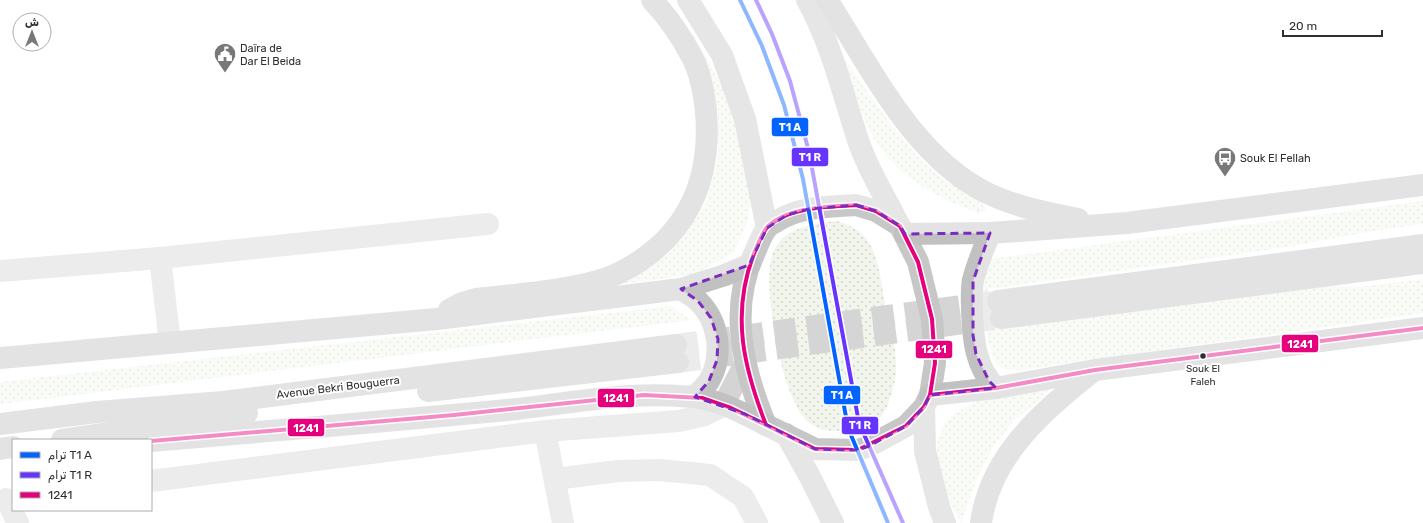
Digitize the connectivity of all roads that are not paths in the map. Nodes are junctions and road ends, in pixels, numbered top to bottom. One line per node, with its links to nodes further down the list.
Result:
1 (652, 0): 17 (highway)
2 (688, 0): 8 (main road)
3 (807, 0): 9 (main road)
4 (827, 0): 6 (highway)
5 (1423, 185): 6 (highway)
6 (1127, 223): 10 (highway)
7 (488, 224): 12 (street)
8 (767, 228): 9 (main road); 14 (main road)
9 (903, 230): 10 (highway); 25 (main road)
10 (990, 233): 23 (highway)
11 (1423, 245): 13 (highway)
12 (160, 258): 15 (street); 19 (street)
13 (1423, 263)
14 (749, 265): 16 (highway); 21 (main road)
15 (0, 271)
16 (681, 289): 17 (highway); 24 (highway)
17 (438, 319): 19 (highway)
18 (1423, 328): 22 (highway)
19 (170, 343): 20 (highway)
20 (0, 358)
21 (746, 363): 26 (street); 28 (main road)
22 (1095, 370): 23 (highway); 45 (highway)
23 (996, 388): 25 (highway)
24 (695, 397): 26 (highway); 32 (highway)
25 (927, 401): 30 (main road); 44 (main road)
26 (723, 406): 28 (highway); 29 (street)
27 (0, 424): 31 (highway, Avenue Bekri Bouguerra)
28 (766, 425): 30 (main road)
29 (545, 431): 37 (street); 38 (street)
30 (786, 434): 43 (main road)
31 (69, 439)
32 (152, 441)
33 (12, 447): 34 (highway)
34 (0, 449)
35 (12, 453): 36 (highway)
36 (0, 454)
37 (555, 479): 41 (street); 42 (street)
38 (152, 481)
39 (6, 499): 40 (street)
40 (18, 523)
41 (563, 523)
42 (757, 523)
43 (833, 523)
44 (945, 523)
45 (981, 523)

